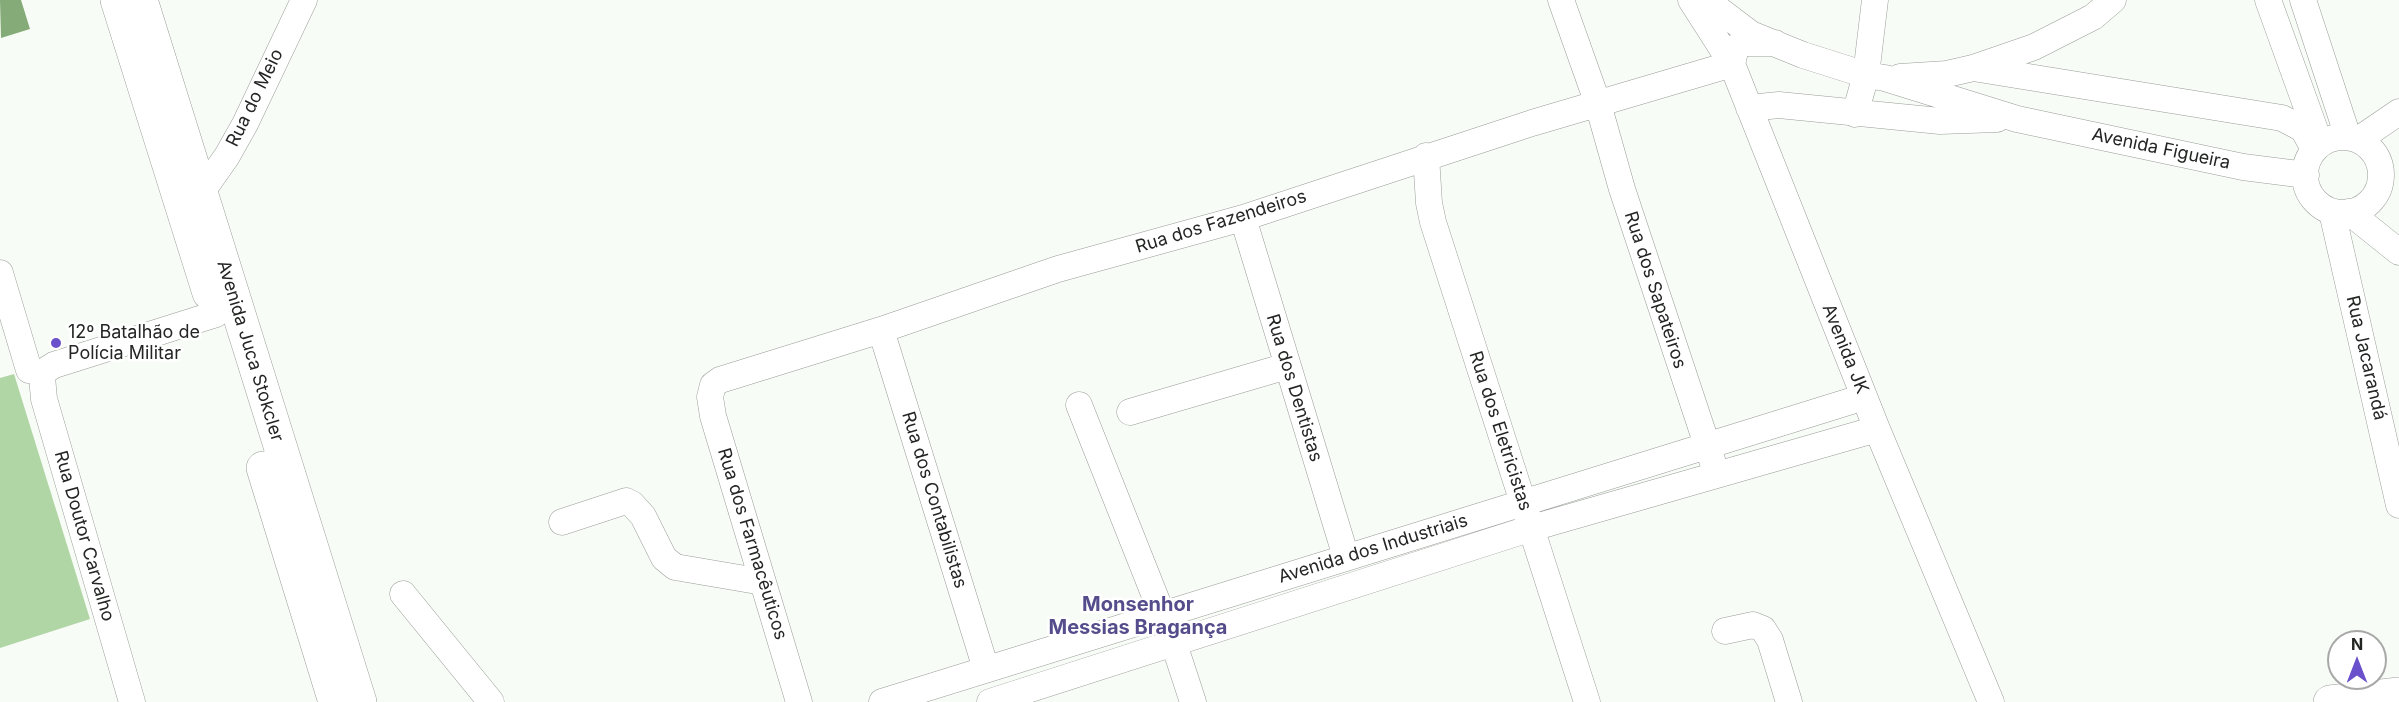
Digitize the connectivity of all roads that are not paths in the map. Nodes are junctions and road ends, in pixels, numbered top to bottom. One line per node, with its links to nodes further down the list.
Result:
1 (117, 0): 32 (main road, Avenida Juca Stokcler)
2 (141, 0): 25 (main road, Avenida Juca Stokcler)
3 (304, 0): 25 (street, Rua do Meio)
4 (1561, 0): 15 (street, Rua dos Sapateiros)
5 (1691, 0): 12 (street, Avenida JK)
6 (1706, 0): 11 (street)
7 (1875, 0): 14 (street)
8 (2113, 0): 13 (street)
9 (2268, 0): 21 (street)
10 (2303, 0): 20 (street)
11 (1774, 44): 12 (street); 14 (street, Avenida Figueira)
12 (1732, 64): 15 (street, Rua dos Fazendeiros); 16 (street, Avenida JK)
13 (1972, 68): 14 (street); 21 (street)
14 (1875, 76): 18 (street); 19 (street, Avenida Figueira)
15 (1598, 104): 22 (street, Rua dos Fazendeiros); 41 (street, Rua dos Sapateiros)
16 (1749, 108): 18 (street, Avenida Figueira); 37 (street, Avenida JK)
17 (2399, 112): 20 (street)
18 (1855, 114): 19 (street, Avenida Figueira)
19 (2017, 119): 23 (street, Avenida Figueira)
20 (2353, 138): 21 (street); 24 (street)
21 (2317, 147): 23 (street)
22 (1426, 156): 28 (street, Rua dos Fazendeiros); 43 (street, Rua dos Eletricistas)
23 (2306, 175): 27 (street)
24 (2381, 181): 26 (street); 27 (street)
25 (201, 194): 58 (main road, Avenida Juca Stokcler)
26 (2399, 199)
27 (2341, 212): 29 (street); 44 (street, Rua Jacarandá)
28 (1243, 218): 33 (street, Rua dos Fazendeiros); 34 (street, Rua dos Dentistas)
29 (2399, 252)
30 (0, 273): 31 (street, Rua Doutor Carvalho)
31 (4, 298): 35 (street, Rua Doutor Carvalho)
32 (216, 314): 35 (street); 57 (main road, Avenida Juca Stokcler)
33 (881, 330): 36 (street, Rua dos Fazendeiros); 53 (street, Rua dos Contabilistas)
34 (1287, 366): 39 (street); 47 (street, Rua dos Dentistas)
35 (37, 370): 56 (street, Rua Doutor Carvalho)
36 (712, 385): 48 (street, Rua dos Farmacêuticos)
37 (1864, 397): 40 (street, Avenida JK); 41 (street, Avenida dos Industriais)
38 (1079, 405): 50 (street)
39 (1130, 412)
40 (1876, 429): 42 (street, Avenida dos Industriais); 66 (street, Avenida JK)
41 (1706, 447): 42 (street, Rua dos Sapateiros); 43 (street, Avenida dos Industriais)
42 (1718, 474): 46 (street, Avenida dos Industriais)
43 (1522, 502): 46 (street, Rua dos Eletricistas); 47 (street, Avenida dos Industriais)
44 (2399, 505)
45 (562, 522): 48 (street)
46 (1532, 528): 52 (street, Avenida dos Industriais); 64 (street, Rua dos Eletricistas)
47 (1346, 557): 50 (street, Avenida dos Industriais)
48 (763, 582): 60 (street, Rua dos Farmacêuticos)
49 (403, 594): 59 (street)
50 (1161, 614): 52 (street); 53 (street, Avenida dos Industriais)
51 (1725, 631): 65 (street)
52 (1174, 644): 62 (street, Avenida dos Industriais); 63 (street)
53 (986, 669): 61 (street, Avenida dos Industriais)
54 (2399, 684): 67 (street)
55 (2399, 694): 67 (main road)
56 (132, 702)
57 (335, 702)
58 (360, 702)
59 (491, 702)
60 (799, 702)
61 (882, 702)
62 (990, 702)
63 (1193, 702)
64 (1587, 702)
65 (1790, 702)
66 (1991, 702)
67 (2330, 702)

